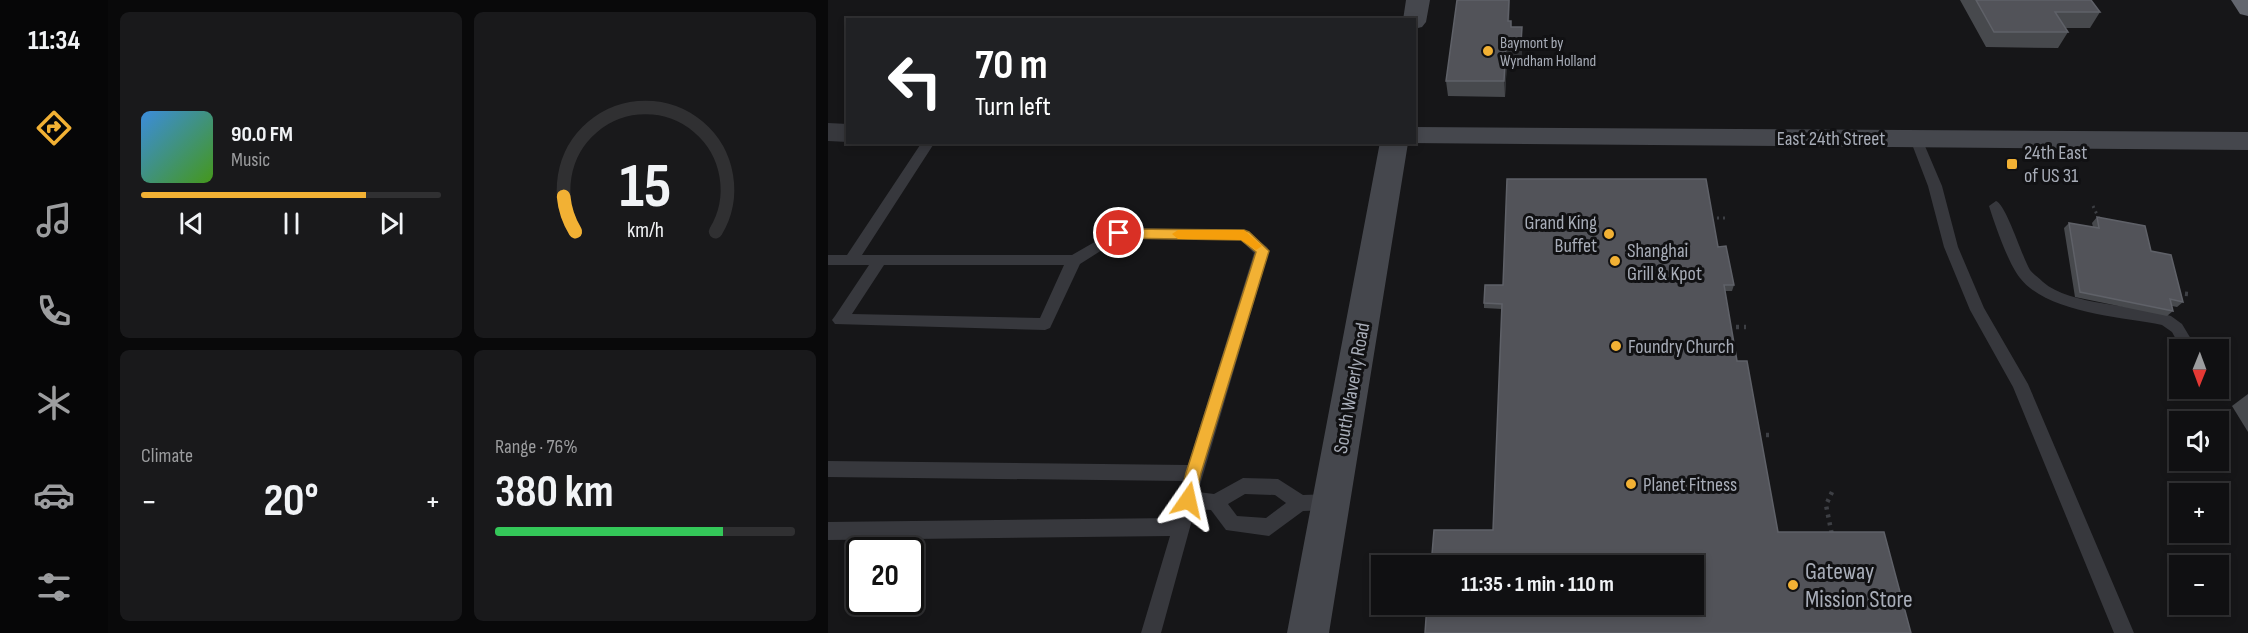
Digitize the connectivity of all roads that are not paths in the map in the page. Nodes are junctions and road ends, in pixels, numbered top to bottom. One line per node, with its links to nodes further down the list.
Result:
1 (1418, 0): 4 (street)
2 (2243, 0): 3 (highway)
3 (2248, 9)
4 (1415, 18)
5 (828, 132): 6 (street)
6 (846, 133)
7 (1416, 136): 8 (street, East 24th Street)
8 (1916, 139): 9 (street, East 24th Street); 27 (lane)
9 (2248, 141)
10 (928, 144): 14 (lane)
11 (1394, 144): 22 (street, South Waverly Road)
12 (1996, 206): 17 (lane)
13 (828, 260): 14 (lane)
14 (851, 260): 15 (lane)
15 (879, 260): 16 (lane); 16 (lane)
16 (1074, 261): 19 (lane)
17 (2184, 339)
18 (828, 469): 19 (lane)
19 (1194, 473): 20 (lane)
20 (1188, 500): 21 (lane); 23 (lane)
21 (1216, 502): 22 (lane); 22 (lane)
22 (1316, 503): 26 (street, South Waverly Road)
23 (1182, 527): 24 (lane); 25 (lane)
24 (828, 531)
25 (1151, 633)
26 (1308, 633)
27 (2124, 633)

